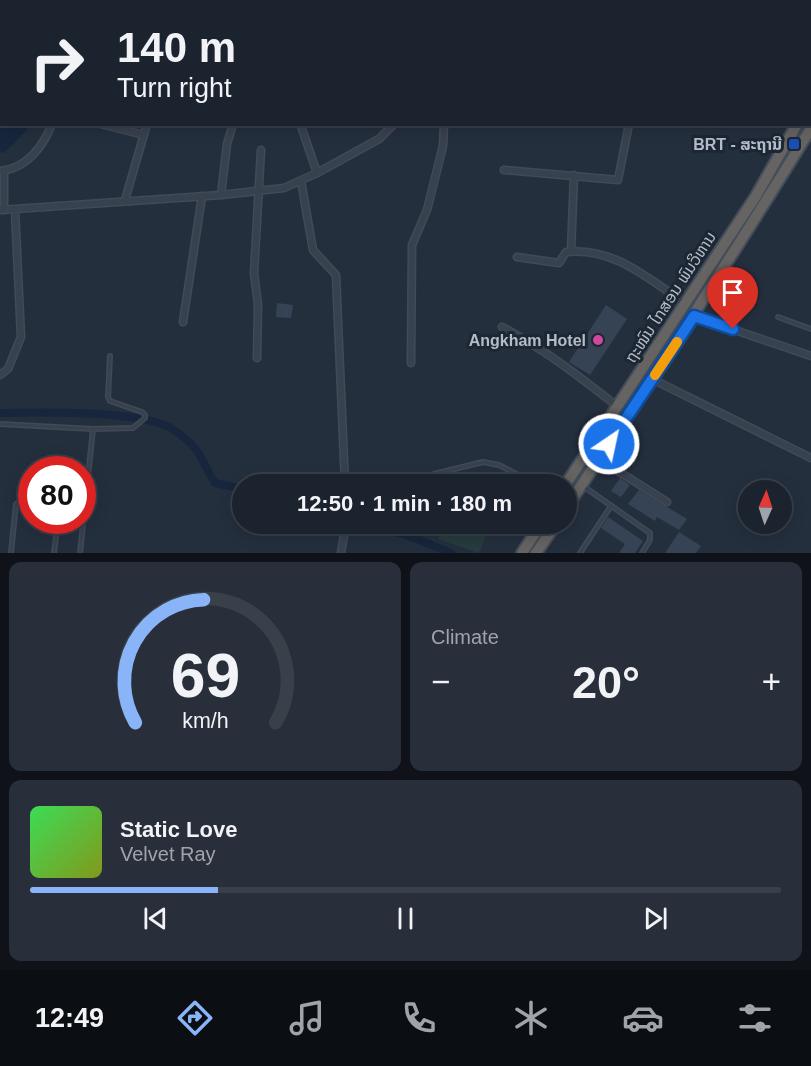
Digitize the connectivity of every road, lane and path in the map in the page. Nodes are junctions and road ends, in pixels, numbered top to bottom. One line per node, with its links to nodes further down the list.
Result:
1 (51, 126): 14 (street)
2 (109, 126): 11 (street)
3 (146, 126): 11 (street)
4 (232, 126): 19 (street)
5 (301, 126): 15 (street)
6 (392, 126): 15 (street)
7 (444, 126): 35 (street)
8 (629, 126): 16 (street)
9 (796, 126): 26 (highway, ຖະໜົນ ໄກສອນ ພົມວິຫານ)
10 (811, 128): 27 (highway, ຖະໜົນ ໄກສອນ ພົມວິຫານ)
11 (144, 135): 21 (street)
12 (261, 150): 18 (street)
13 (504, 170): 16 (street)
14 (2, 171): 22 (street)
15 (317, 174): 17 (street)
16 (574, 176): 24 (street)
17 (301, 181): 18 (street); 45 (street)
18 (259, 192): 19 (street); 34 (street)
19 (221, 195): 20 (street)
20 (202, 196): 21 (street); 29 (street)
21 (125, 200): 23 (street)
22 (2, 210): 23 (street)
23 (15, 210): 36 (street)
24 (571, 251): 25 (street); 26 (street)
25 (517, 257)
26 (684, 303): 38 (highway, ຖະໜົນ ໄກສອນ ພົມວິຫານ)
27 (694, 316): 33 (street); 37 (highway, ຖະໜົນ ໄກສອນ ພົມວິຫານ)
28 (778, 317): 31 (lane)
29 (183, 322)
30 (502, 327): 38 (street)
31 (811, 329)
32 (110, 356): 41 (lane)
33 (811, 356)
34 (257, 358)
35 (411, 363)
36 (0, 375)
37 (652, 379): 42 (highway, ຖະໜົນ ໄກສອນ ພົມວິຫານ); 43 (street)
38 (617, 406): 39 (highway, ຖະໜົນ ໄກສອນ ພົມວິຫານ)
39 (607, 422): 42 (highway); 48 (highway, ຖະໜົນ ໄກສອນ ພົມວິຫານ)
40 (0, 424): 41 (lane)
41 (93, 429): 60 (lane)
42 (620, 430): 44 (highway, ຖະໜົນ ໄກສອນ ພົມວິຫານ)
43 (811, 458)
44 (599, 459): 49 (highway, ຖະໜົນ ໄກສອນ ພົມວິຫານ); 51 (street)
45 (345, 474)
46 (434, 474): 47 (lane)
47 (517, 474)
48 (573, 474)
49 (581, 485): 50 (highway, ຖະໜົນ ໄກສອນ ພົມວິຫານ); 53 (lane)
50 (577, 491)
51 (667, 502)
52 (18, 503): 58 (lane)
53 (611, 506): 64 (lane); 65 (lane)
54 (56, 534): 59 (lane)
55 (344, 534): 61 (street)
56 (534, 534): 62 (highway)
57 (549, 534): 63 (highway)
58 (11, 553)
59 (54, 553)
60 (80, 553)
61 (341, 553)
62 (522, 553)
63 (536, 553)
64 (580, 553)
65 (642, 553)

